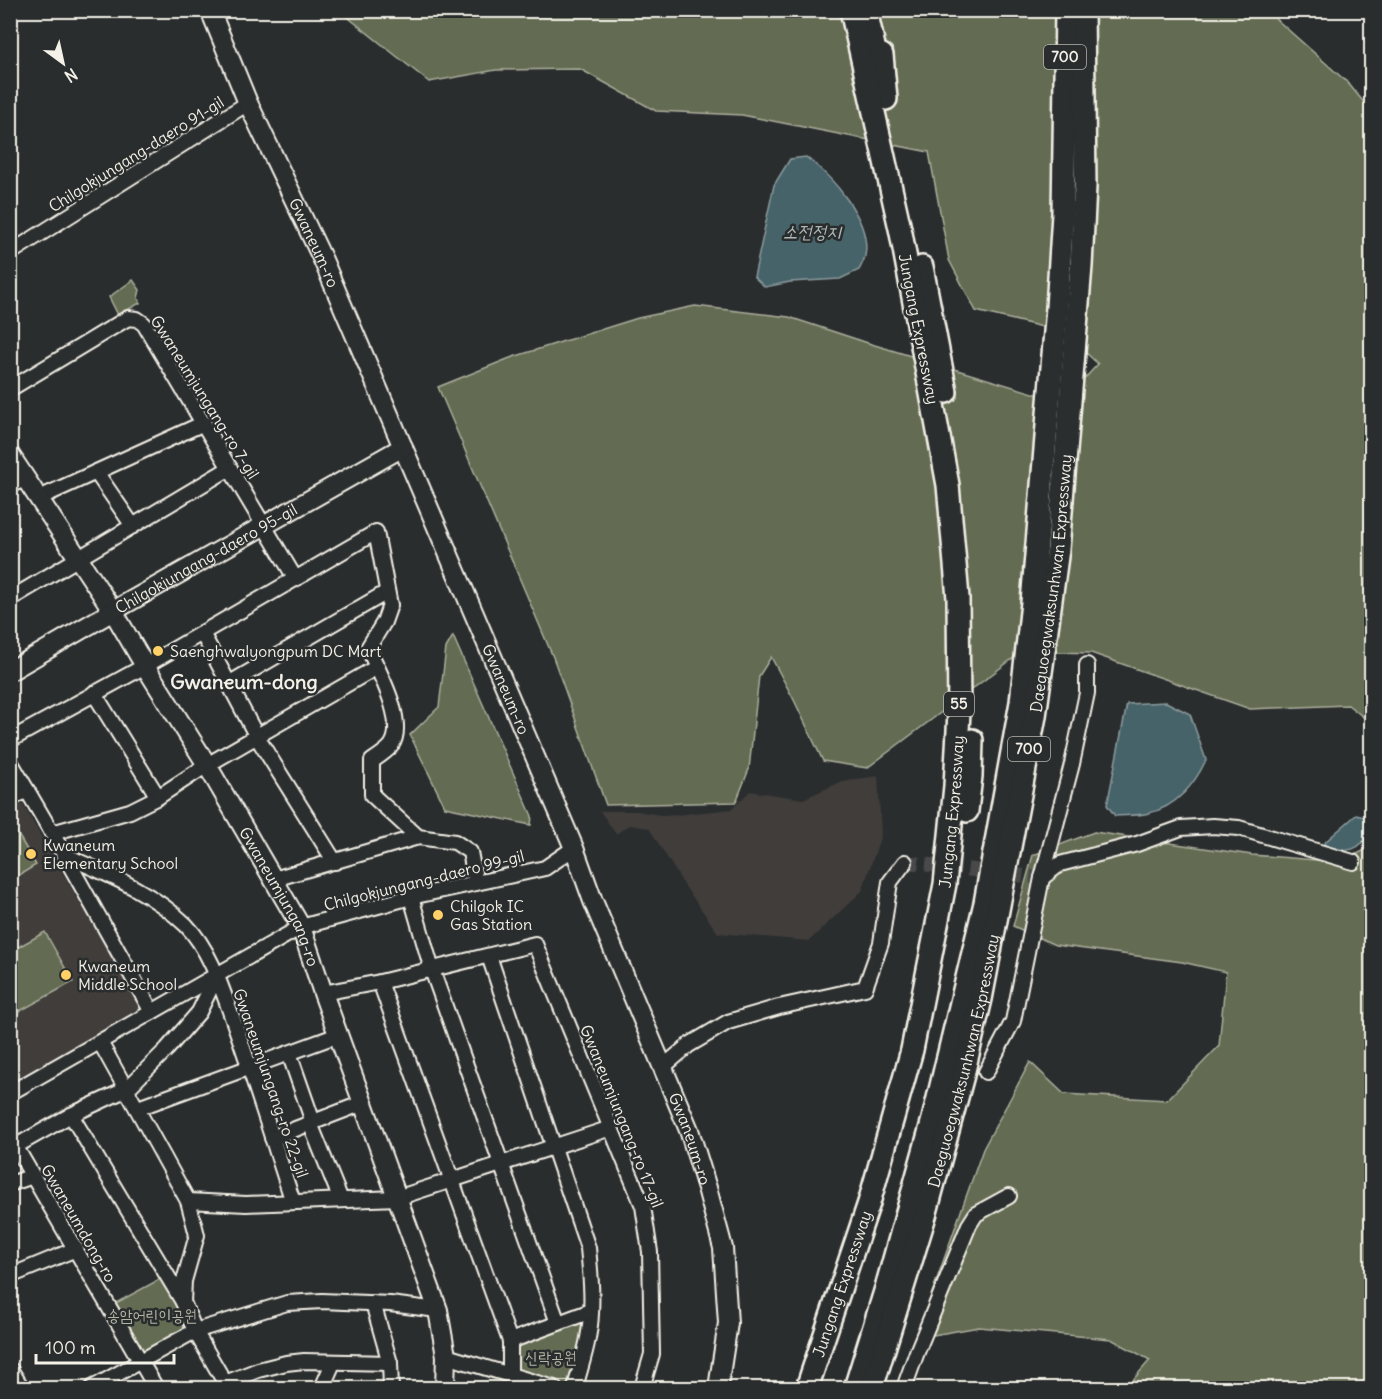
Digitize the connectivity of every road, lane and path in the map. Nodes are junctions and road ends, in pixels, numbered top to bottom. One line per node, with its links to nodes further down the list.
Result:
1 (210, 10): 10 (main road, Gwaneum-ro)
2 (851, 10): 112 (highway, Jungang Expressway / 55)
3 (866, 10): 9 (highway, Jungang Expressway / 55)
4 (878, 10): 9 (highway)
5 (1053, 10): 11 (highway)
6 (1066, 10): 11 (highway, Daeguoegwaksunhwan Expressway / 700)
7 (1083, 10): 12 (highway, Daeguoegwaksunhwan Expressway / 700)
8 (1092, 10): 12 (highway)
9 (886, 99): 113 (highway, Jungang Expressway / 55)
10 (248, 103): 13 (street, Chilgokjungang-daero 91-gil); 16 (main road, Gwaneum-ro)
11 (1064, 134): 114 (highway, Daeguoegwaksunhwan Expressway / 700)
12 (1085, 167): 115 (highway, Daeguoegwaksunhwan Expressway / 700)
13 (10, 254)
14 (10, 389): 15 (street, Gwaneumjungang-ro 7-gil)
15 (204, 423): 18 (street, Gwaneumjungang-ro 7-gil); 19 (street)
16 (403, 447): 23 (main road, Chilgokjungang-daero 95-gil); 45 (main road, Gwaneum-ro)
17 (10, 455): 20 (main road, Gwaneumjungang-ro)
18 (230, 468): 22 (street); 23 (street, Gwaneumjungang-ro 7-gil)
19 (96, 472): 21 (street); 22 (street)
20 (18, 482): 21 (main road, Gwaneumjungang-ro)
21 (39, 498): 24 (main road, Gwaneumjungang-ro)
22 (133, 526): 24 (street)
23 (264, 526): 25 (street, Gwaneumjungang-ro 7-gil); 28 (main road, Chilgokjungang-daero 95-gil)
24 (79, 559): 27 (street); 28 (main road, Gwaneumjungang-ro)
25 (295, 578): 26 (street); 29 (street)
26 (387, 592): 32 (street); 34 (street)
27 (10, 598)
28 (113, 610): 31 (main road, Gwaneumjungang-ro); 33 (main road, Chilgokjungang-daero 95-gil)
29 (202, 633): 31 (street); 34 (street)
30 (1087, 665): 50 (street)
31 (145, 666): 35 (street); 39 (main road, Gwaneumjungang-ro)
32 (377, 667): 36 (street); 44 (street)
33 (10, 671)
34 (230, 683): 36 (street)
35 (94, 693): 37 (street); 41 (street)
36 (257, 737): 39 (street); 47 (street)
37 (10, 740)
38 (10, 761): 40 (street)
39 (207, 765): 41 (street); 51 (main road, Gwaneumjungang-ro)
40 (27, 790): 42 (street); 43 (street)
41 (158, 797): 43 (street)
42 (10, 799)
43 (52, 833): 46 (street)
44 (418, 837): 47 (street); 52 (street)
45 (574, 848): 52 (street, Chilgokjungang-daero 99-gil); 65 (main road, Gwaneum-ro)
46 (64, 855): 57 (street); 60 (street)
47 (335, 862): 51 (street)
48 (905, 862): 65 (street)
49 (1353, 862): 50 (street)
50 (1042, 878): 66 (street)
51 (274, 879): 54 (main road, Gwaneumjungang-ro)
52 (476, 883): 53 (street, Chilgokjungang-daero 99-gil)
53 (411, 897): 54 (street, Chilgokjungang-daero 99-gil); 56 (street)
54 (301, 927): 57 (street, Chilgokjungang-daero 99-gil); 59 (main road, Gwaneumjungang-ro)
55 (489, 956): 56 (street, Gwaneumjungang-ro 17-gil); 73 (street, Gwaneumjungang-ro 17-gil); 76 (street)
56 (432, 970): 58 (street, Gwaneumjungang-ro 17-gil); 77 (street)
57 (217, 975): 60 (street, Chilgokjungang-daero 99-gil); 64 (street, Gwaneumjungang-ro 22-gil); 67 (street)
58 (380, 982): 59 (street, Gwaneumjungang-ro 17-gil); 79 (street)
59 (322, 993): 61 (main road, Gwaneumjungang-ro)
60 (152, 1012): 62 (street, Chilgokjungang-daero 99-gil)
61 (338, 1035): 63 (street, Gwaneumjungang-ro 22-gil); 69 (main road, Gwaneumjungang-ro)
62 (100, 1042): 67 (street); 68 (street, Chilgokjungang-daero 99-gil)
63 (289, 1053): 64 (street, Gwaneumjungang-ro 22-gil); 72 (street)
64 (250, 1067): 70 (street, Gwaneumjungang-ro 22-gil); 74 (street, Gwaneumjungang-ro 22-gil)
65 (663, 1067): 111 (main road, Gwaneum-ro)
66 (986, 1072)
67 (127, 1089): 70 (street); 71 (street)
68 (10, 1093)
69 (363, 1103): 72 (street); 82 (main road, Gwaneumjungang-ro)
70 (138, 1108): 84 (street)
71 (71, 1115): 75 (street); 88 (street)
72 (312, 1123): 74 (street); 83 (street)
73 (611, 1128): 76 (street, Gwaneumjungang-ro 22-gil); 110 (street, Gwaneumjungang-ro 17-gil)
74 (272, 1138): 85 (street, Gwaneumjungang-ro 22-gil)
75 (13, 1141): 78 (street, Gwaneumdong-ro)
76 (554, 1148): 77 (street, Gwaneumjungang-ro 22-gil); 91 (street)
77 (503, 1164): 79 (street, Gwaneumjungang-ro 22-gil); 92 (street)
78 (33, 1176): 80 (street); 86 (street, Gwaneumdong-ro)
79 (452, 1180): 82 (street, Gwaneumjungang-ro 22-gil); 94 (street)
80 (10, 1184)
81 (1009, 1196): 116 (street)
82 (397, 1198): 83 (street, Gwaneumjungang-ro 22-gil); 90 (main road, Gwaneumjungang-ro)
83 (341, 1200): 85 (street, Gwaneumjungang-ro 22-gil)
84 (188, 1201): 85 (street, Gwaneumjungang-ro 22-gil); 88 (street)
85 (293, 1202)
86 (76, 1249): 87 (street); 96 (street, Gwaneumdong-ro)
87 (11, 1272)
88 (183, 1302): 93 (street)
89 (373, 1303): 90 (street); 93 (street); 98 (street)
90 (438, 1310): 95 (main road, Gwaneumjungang-ro)
91 (591, 1311): 92 (street); 109 (street)
92 (558, 1323): 94 (street)
93 (195, 1331): 96 (street); 101 (street)
94 (510, 1341): 100 (street)
95 (446, 1356): 100 (street); 107 (main road, Gwaneumjungang-ro)
96 (139, 1361): 103 (street); 104 (street, Gwaneumdong-ro)
97 (333, 1363): 98 (street); 101 (street); 105 (street)
98 (390, 1363): 106 (street)
99 (10, 1369): 102 (street)
100 (510, 1374): 108 (street)
101 (226, 1386)
102 (22, 1389)
103 (92, 1389)
104 (156, 1389)
105 (322, 1389)
106 (391, 1389)
107 (444, 1389)
108 (554, 1389)
109 (575, 1389)
110 (642, 1389)
111 (718, 1389)
112 (807, 1389)
113 (822, 1389)
114 (855, 1389)
115 (872, 1389)
116 (904, 1389)

